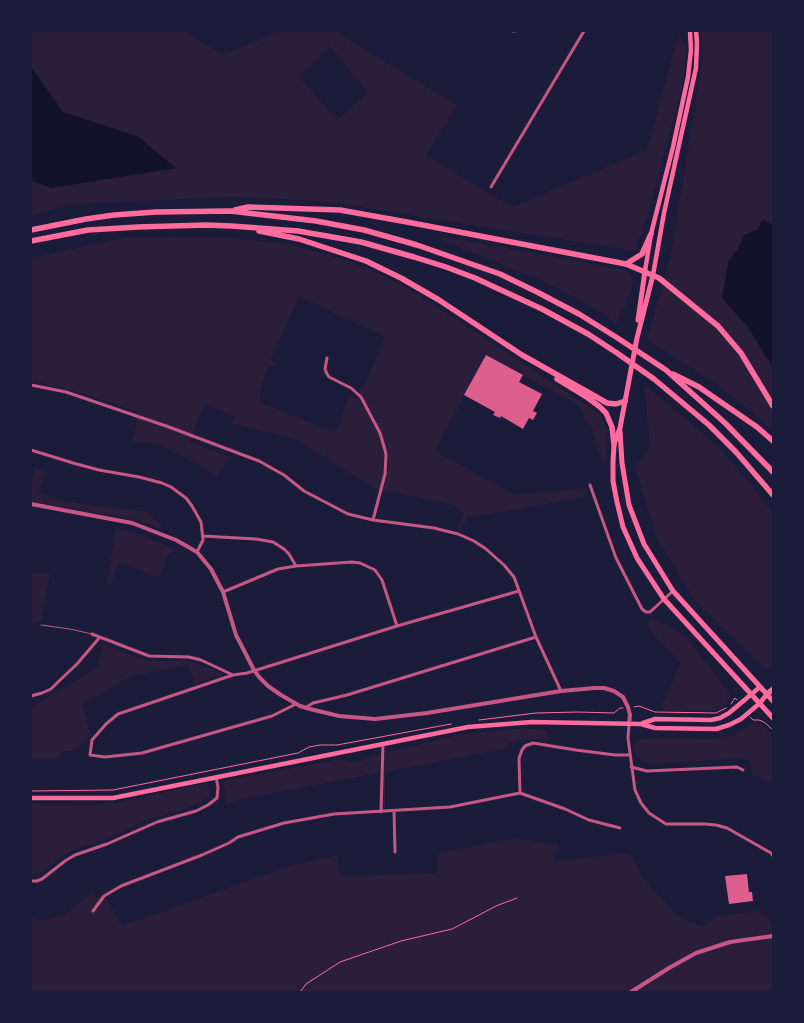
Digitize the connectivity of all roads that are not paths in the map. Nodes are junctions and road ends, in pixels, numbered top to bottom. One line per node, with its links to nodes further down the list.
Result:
1 (584, 31): 4 (street)
2 (690, 31): 8 (main road)
3 (696, 31): 12 (main road)
4 (491, 186)
5 (230, 211): 7 (highway); 10 (highway); 16 (highway)
6 (232, 226): 9 (highway); 14 (highway); 26 (highway)
7 (31, 230)
8 (651, 234): 10 (highway); 11 (main road)
9 (31, 241)
10 (626, 264): 11 (highway)
11 (645, 271): 12 (highway); 13 (main road)
12 (653, 274): 13 (main road); 19 (highway)
13 (637, 338): 18 (main road)
14 (522, 355): 18 (highway); 22 (highway)
15 (327, 358): 28 (street)
16 (666, 370): 21 (highway); 24 (highway)
17 (31, 385): 28 (street)
18 (625, 401): 20 (main road)
19 (773, 406)
20 (620, 428): 22 (main road); 33 (main road)
21 (773, 441)
22 (614, 444): 35 (main road)
23 (31, 450): 29 (street)
24 (773, 472)
25 (590, 485): 35 (street)
26 (773, 495)
27 (31, 504): 30 (street)
28 (374, 520): 32 (street)
29 (203, 536): 30 (street); 31 (street)
30 (197, 552): 34 (street)
31 (296, 566): 34 (street); 37 (street)
32 (519, 591): 37 (street); 40 (street)
33 (673, 591): 35 (street); 43 (main road)
34 (223, 592): 41 (street)
35 (664, 599): 47 (main road)
36 (41, 625): 38 (lane)
37 (396, 626): 41 (street)
38 (92, 634): 39 (street)
39 (100, 637): 42 (street); 48 (street)
40 (536, 637): 45 (street); 52 (street)
41 (254, 670): 42 (street); 51 (street)
42 (233, 675): 51 (street)
43 (760, 687): 46 (main road); 47 (main road)
44 (773, 689): 46 (highway)
45 (562, 691): 52 (street); 54 (street)
46 (767, 694): 49 (main road); 50 (main road)
47 (752, 695): 50 (main road); 55 (main road)
48 (31, 696)
49 (773, 701)
50 (760, 703): 53 (main road); 55 (main road)
51 (296, 704): 52 (street)
52 (305, 708)
53 (773, 718)
54 (629, 724): 55 (main road); 56 (main road); 57 (street)
55 (641, 724)
56 (383, 744): 60 (main road); 64 (street)
57 (630, 755): 58 (street); 61 (street)
58 (631, 767): 59 (street); 67 (street)
59 (743, 770)
60 (216, 777): 62 (main road); 68 (street)
61 (520, 793): 63 (street); 65 (street)
62 (31, 798)
63 (394, 811): 64 (street); 66 (street)
64 (381, 812): 69 (street)
65 (620, 828)
66 (395, 852)
67 (773, 856)
68 (31, 880)
69 (93, 910)
70 (773, 937): 71 (street)
71 (631, 992)

